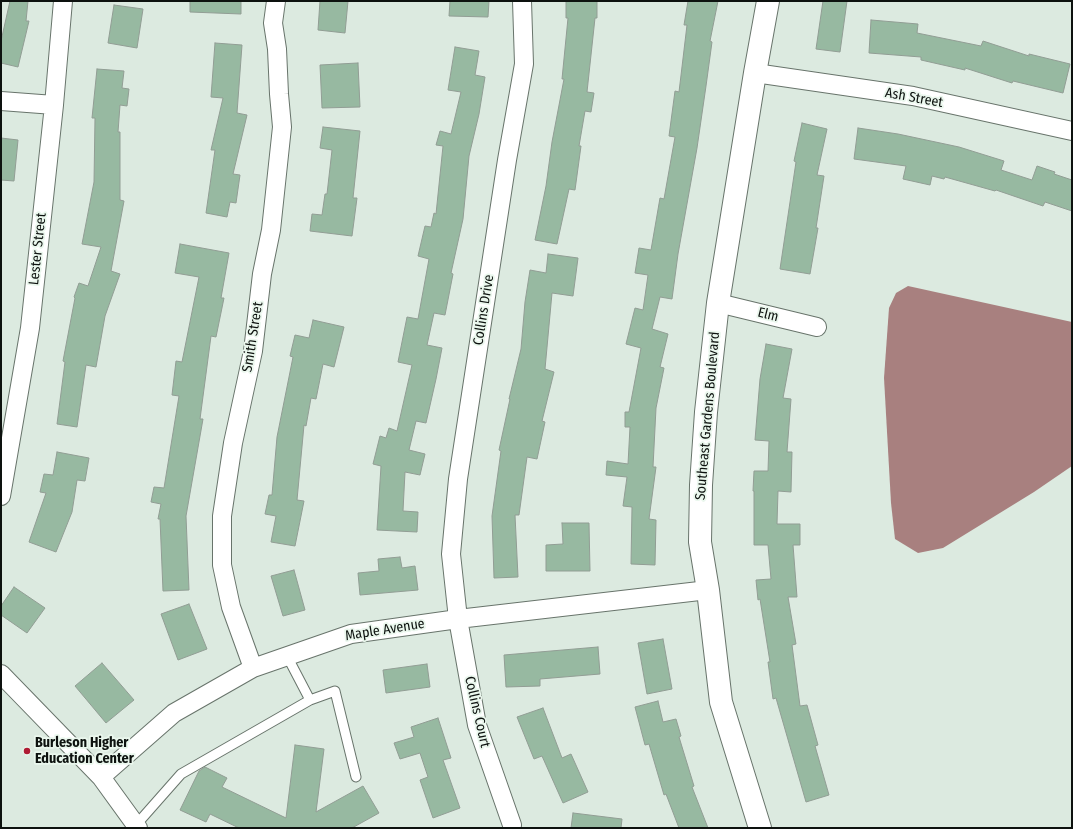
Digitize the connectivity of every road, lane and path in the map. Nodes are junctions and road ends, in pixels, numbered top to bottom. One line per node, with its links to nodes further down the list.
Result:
1 (63, 1): 7 (street, Lester Street)
2 (276, 1): 15 (street, Smith Street)
3 (522, 1): 13 (street, Collins Drive)
4 (768, 1): 5 (street, Southeast Gardens Boulevard)
5 (755, 73): 8 (street, Ash Street); 9 (street, Southeast Gardens Boulevard)
6 (1, 101): 7 (street)
7 (54, 105): 11 (street, Lester Street)
8 (1072, 131)
9 (718, 303): 10 (street, Elm); 12 (street, Southeast Gardens Boulevard)
10 (817, 327)
11 (1, 496)
12 (708, 590): 13 (street, Maple Avenue); 22 (street, Southeast Gardens Boulevard)
13 (458, 619): 14 (street, Maple Avenue); 20 (street, Collins Court)
14 (286, 656): 15 (street, Maple Avenue); 17 (lane)
15 (253, 668): 18 (street, Maple Avenue)
16 (1, 674): 18 (street)
17 (310, 700): 19 (lane); 21 (lane)
18 (101, 777): 21 (street)
19 (356, 777)
20 (512, 825)
21 (137, 827)
22 (760, 828)

